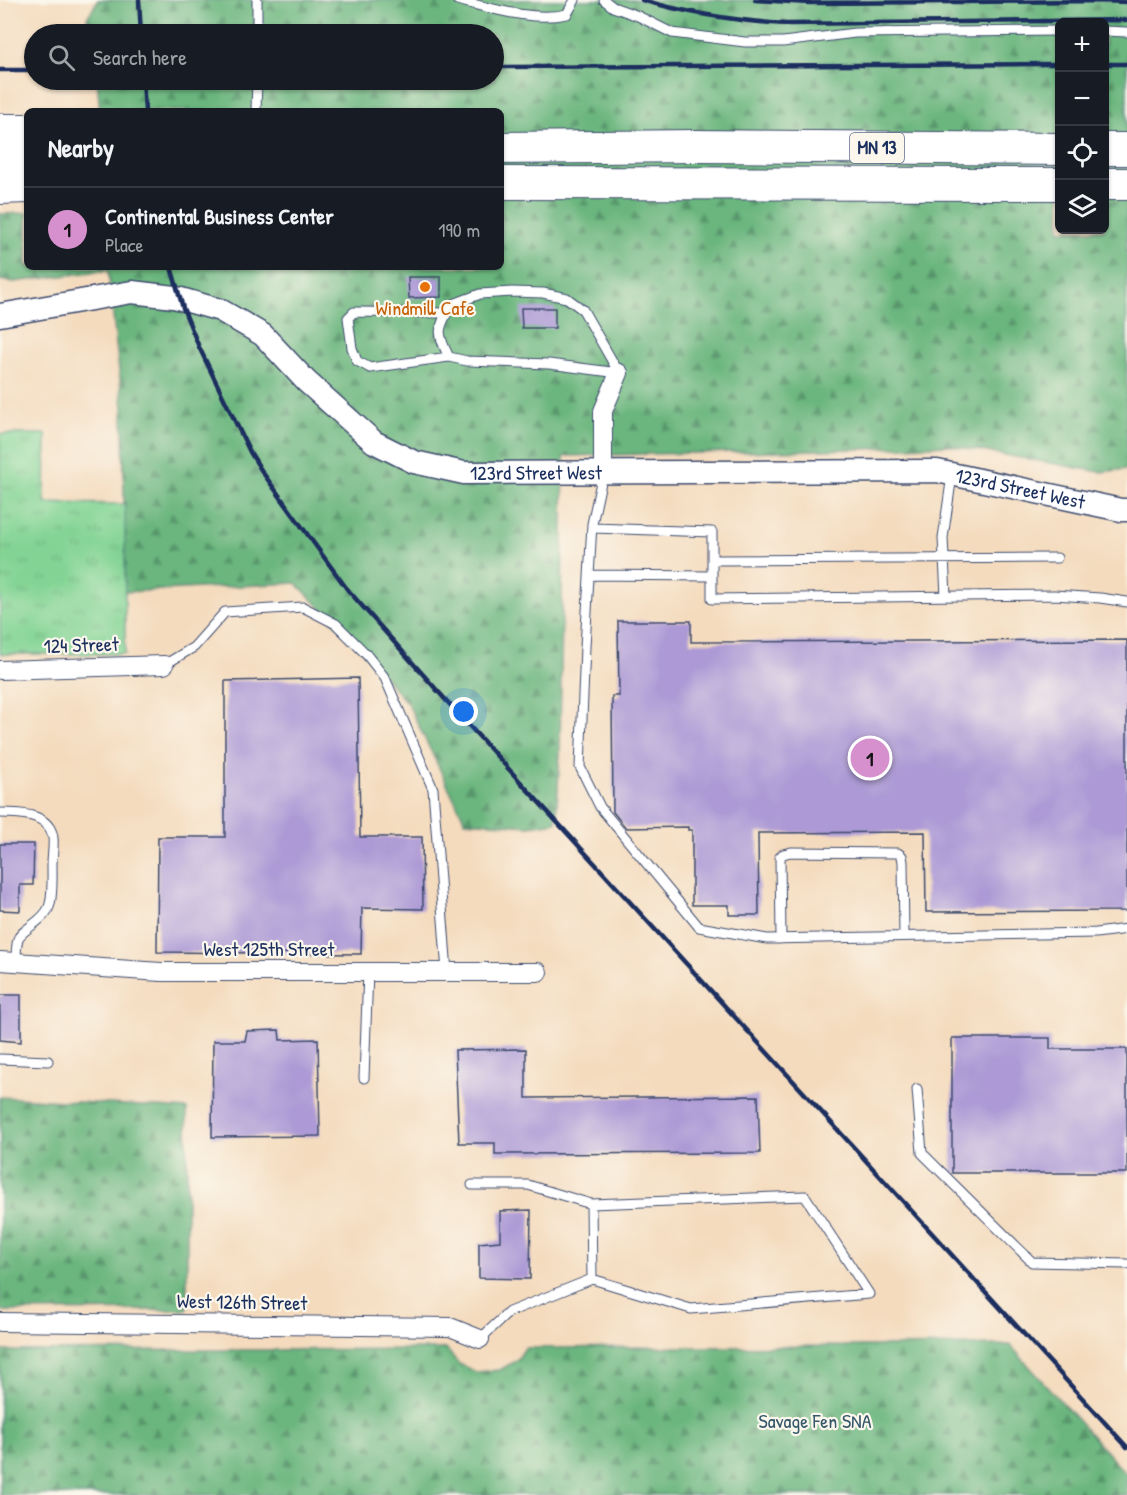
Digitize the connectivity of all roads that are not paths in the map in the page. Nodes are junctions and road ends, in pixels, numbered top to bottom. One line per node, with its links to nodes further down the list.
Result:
1 (257, 0): 5 (lane)
2 (457, 0): 3 (lane)
3 (575, 0)
4 (604, 0): 7 (lane)
5 (257, 24)
6 (1109, 31): 8 (lane)
7 (1055, 32)
8 (1127, 32)
9 (257, 90): 10 (lane)
10 (256, 108)
11 (24, 129): 12 (highway)
12 (0, 130)
13 (504, 148): 14 (highway, MN 13)
14 (1055, 149)
15 (1109, 149): 16 (highway)
16 (1127, 149)
17 (0, 159): 18 (highway)
18 (24, 159)
19 (504, 183): 20 (highway, MN 13)
20 (1055, 184)
21 (1109, 184): 22 (highway)
22 (1127, 184)
23 (24, 187): 24 (highway)
24 (0, 188)
25 (447, 313): 27 (lane); 27 (lane); 28 (lane)
26 (0, 315): 29 (street, 123rd Street West)
27 (449, 357): 28 (lane)
28 (619, 373): 29 (street)
29 (603, 473): 30 (street, 123rd Street West); 32 (lane)
30 (952, 475): 31 (street, 123rd Street West); 35 (lane)
31 (1127, 510)
32 (592, 528): 34 (lane); 36 (lane)
33 (1056, 558): 35 (lane)
34 (712, 560): 35 (lane); 37 (lane)
35 (944, 560): 38 (lane)
36 (589, 575): 37 (lane); 45 (lane)
37 (712, 576): 38 (lane)
38 (946, 596): 39 (lane)
39 (1127, 602)
40 (164, 664): 41 (street, 124 Street); 48 (lane)
41 (0, 670)
42 (0, 813): 46 (lane)
43 (1127, 929): 44 (lane)
44 (904, 936): 45 (lane); 45 (lane)
45 (781, 939)
46 (8, 962): 47 (street, West 125th Street)
47 (368, 972): 48 (street, West 125th Street); 52 (lane)
48 (447, 972): 49 (street, West 125th Street)
49 (538, 972)
50 (0, 1059): 51 (lane)
51 (48, 1061)
52 (364, 1078)
53 (917, 1089): 56 (lane)
54 (472, 1185): 55 (lane)
55 (591, 1204): 57 (lane); 57 (lane)
56 (1127, 1264)
57 (592, 1279): 59 (lane)
58 (0, 1322): 59 (street, West 126th Street)
59 (480, 1340)

